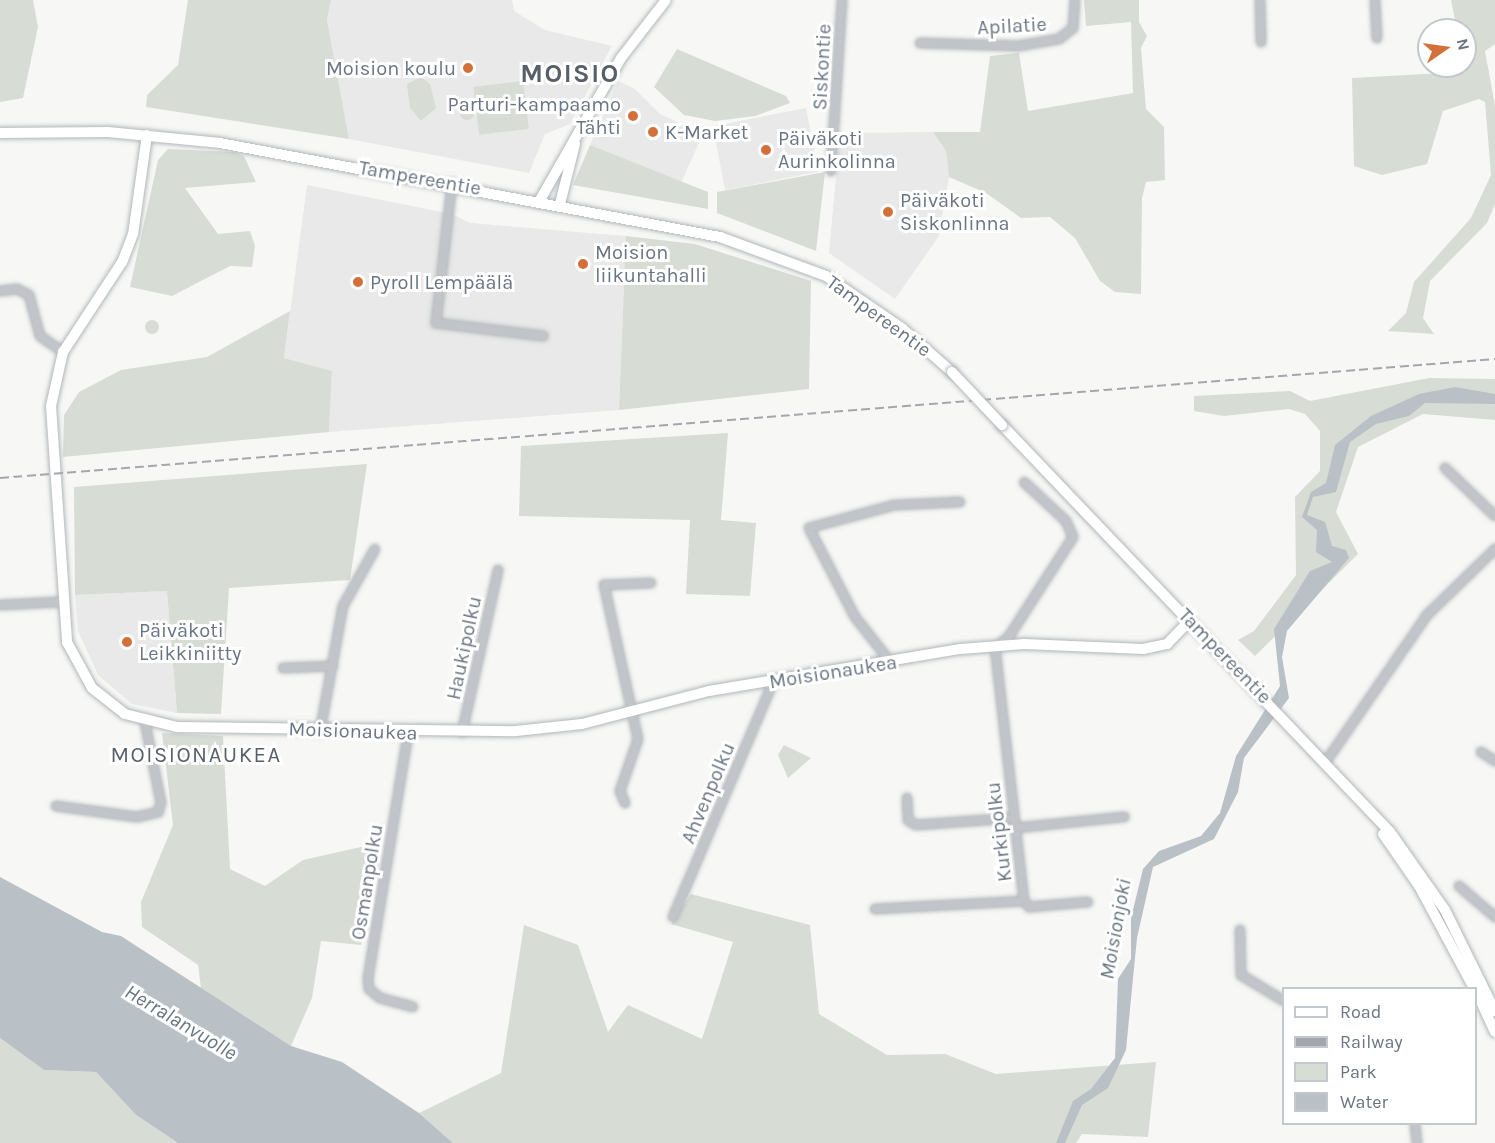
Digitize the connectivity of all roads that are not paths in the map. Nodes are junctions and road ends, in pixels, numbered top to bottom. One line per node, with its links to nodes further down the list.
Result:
1 (666, 0): 11 (street)
2 (842, 0): 12 (street, Siskontie)
3 (1075, 0): 8 (street, Apilatie)
4 (1260, 0): 7 (street)
5 (1375, 0): 6 (street)
6 (1377, 39)
7 (1261, 42)
8 (920, 43)
9 (0, 133): 10 (street, Tampereentie)
10 (147, 135): 13 (street, Tampereentie); 18 (street, Moisionaukea)
11 (576, 141): 14 (street); 15 (street)
12 (831, 171)
13 (452, 183): 14 (street, Tampereentie); 17 (street)
14 (540, 200): 15 (street, Tampereentie)
15 (560, 204): 29 (street, Tampereentie, bridge)
16 (0, 291): 18 (street)
17 (543, 336)
18 (63, 352): 27 (street, Moisionaukea)
19 (1445, 468): 22 (street)
20 (1024, 482): 30 (street)
21 (960, 502): 31 (street)
22 (1495, 516)
23 (375, 549): 32 (street)
24 (1495, 549): 42 (street)
25 (498, 570): 38 (street, Haukipolku)
26 (651, 583): 35 (street)
27 (60, 602): 28 (street); 36 (street, Moisionaukea)
28 (0, 605)
29 (1190, 620): 30 (street, Moisionaukea); 42 (street, Tampereentie)
30 (995, 647): 31 (street, Moisionaukea); 47 (street, Kurkipolku)
31 (892, 663): 34 (street, Moisionaukea)
32 (333, 666): 33 (street); 37 (street)
33 (283, 668)
34 (773, 682): 35 (street, Moisionaukea); 53 (street, Ahvenpolku)
35 (635, 711): 38 (street, Moisionaukea); 44 (street)
36 (145, 722): 37 (street, Moisionaukea); 45 (street)
37 (320, 732): 39 (street, Moisionaukea)
38 (461, 733): 39 (street, Moisionaukea)
39 (408, 734): 62 (street, Osmanpolku)
40 (1481, 752): 41 (street)
41 (1495, 761)
42 (1325, 763): 57 (street, Tampereentie)
43 (907, 798): 47 (street)
44 (625, 803)
45 (56, 806)
46 (1124, 817): 48 (street)
47 (1014, 818): 48 (street, Kurkipolku)
48 (1016, 828): 50 (street, Kurkipolku)
49 (1459, 886): 54 (street)
50 (1024, 901): 51 (street); 52 (street, Kurkipolku)
51 (1088, 902)
52 (875, 909)
53 (673, 916)
54 (1495, 917)
55 (1240, 930): 61 (street)
56 (1495, 979): 58 (street)
57 (1475, 987)
58 (1477, 987)
59 (1477, 990): 63 (street)
60 (1477, 992): 64 (street)
61 (1282, 1000)
62 (412, 1007)
63 (1495, 1011)
64 (1495, 1032)
65 (1414, 1125): 66 (street)
66 (1417, 1143)

